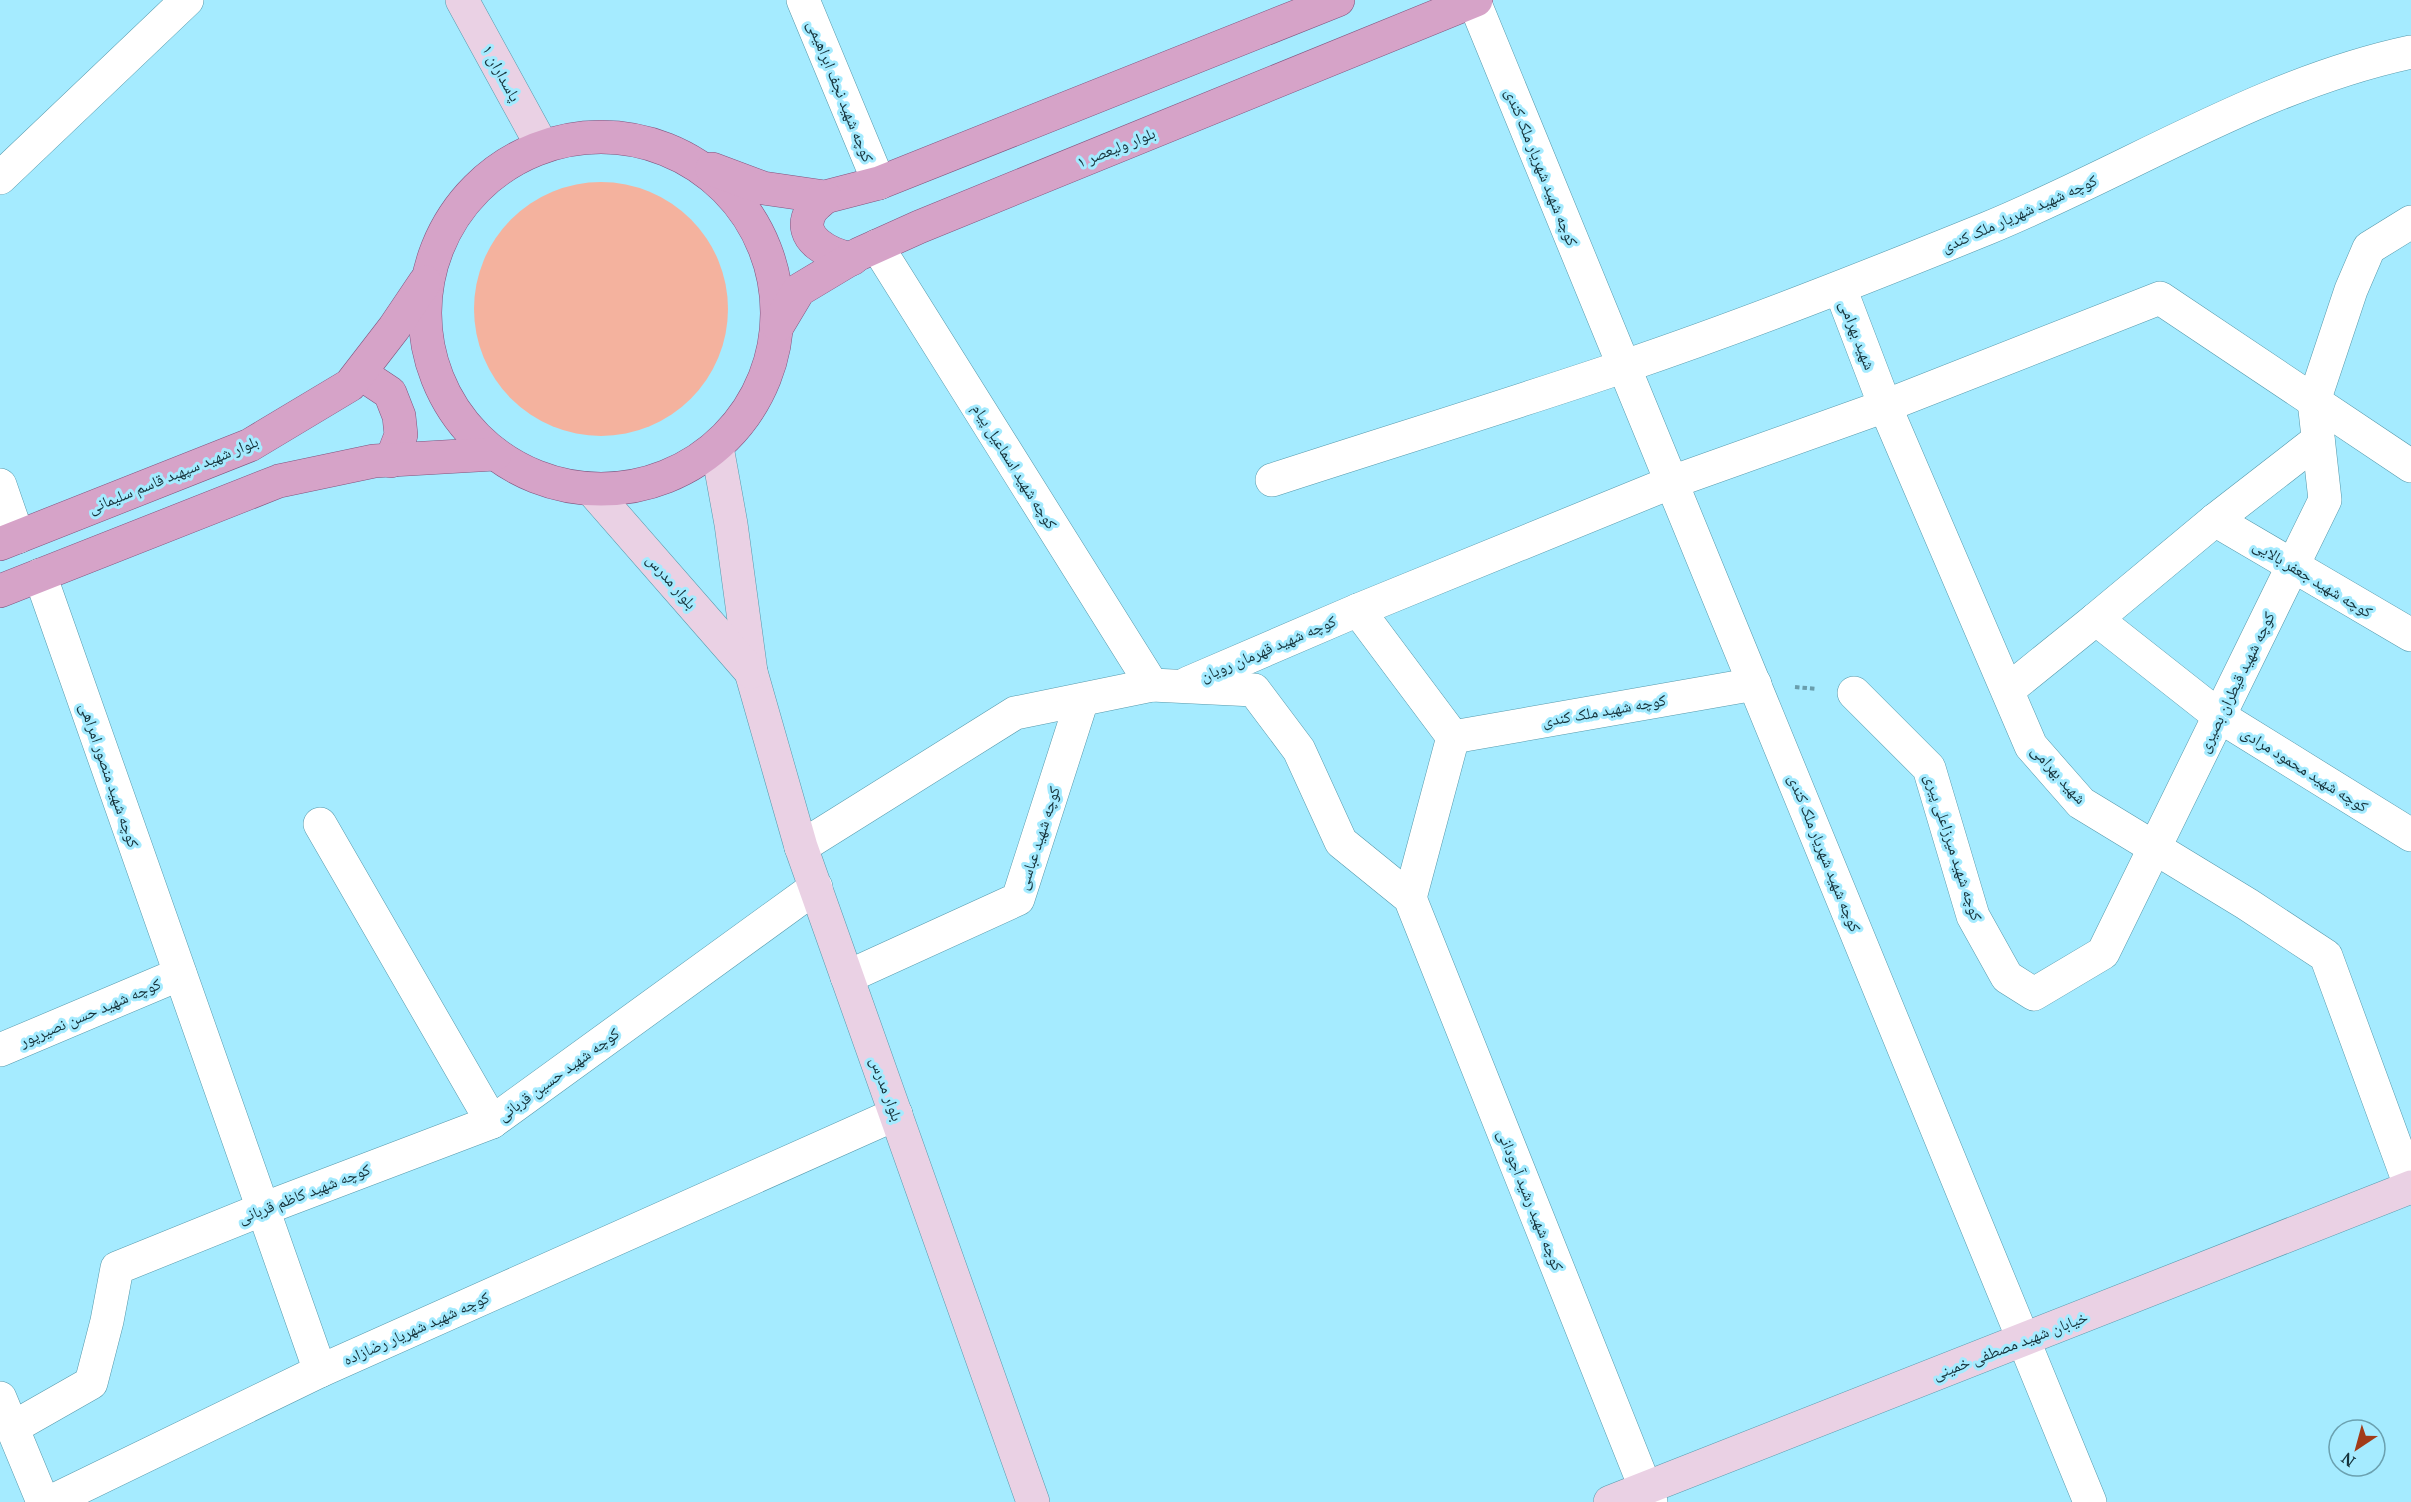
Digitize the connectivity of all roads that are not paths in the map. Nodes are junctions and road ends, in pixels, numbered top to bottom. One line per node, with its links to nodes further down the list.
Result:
1 (187, 0): 9 (street)
2 (462, 0): 7 (main road, پاسداران ۱)
3 (803, 0): 10 (street, کوچه شهید نجف ابراهیمی)
4 (1338, 0): 10 (main road)
5 (1475, 1): 13 (main road, بلوار ولیعصر ۱); 17 (street, کوچه شهید شهریار ملک کندی)
6 (2411, 52): 15 (street, کوچه شهید شهریار ملک کندی)
7 (542, 146): 8 (main road); 14 (main road)
8 (691, 161): 11 (main road); 16 (main road)
9 (0, 178)
10 (879, 183): 11 (main road)
11 (825, 197): 13 (main road)
12 (2411, 222): 19 (street, کوچه شهید قیطران بصیری)
13 (864, 252): 16 (main road, بلوار ولیعصر ۱); 40 (street, کوچه شهید اسماعیل پیام)
14 (428, 278): 18 (main road, بلوار شهید سپهبد قاسم سلیمانی); 23 (main road)
15 (1840, 288): 17 (street, کوچه شهید شهریار ملک کندی); 20 (street, شهید بهرامی)
16 (778, 325): 22 (main road)
17 (1624, 366): 26 (street, کوچه شهید شهریار ملک کندی); 27 (street, کوچه شهید شهریار ملک کندی)
18 (360, 373): 24 (main road); 31 (main road, بلوار شهید سپهبد قاسم سلیمانی)
19 (2314, 401): 20 (street, کوچه شهید قهرمان رویان); 21 (street, کوچه شهید قیطران بصیری); 25 (street)
20 (1885, 406): 27 (street, کوچه شهید قهرمان رویان); 41 (street, شهید بهرامی)
21 (2318, 440): 30 (street); 32 (street, کوچه شهید قیطران بصیری)
22 (717, 447): 29 (main road); 38 (main road, بلوار مدرس)
23 (495, 454): 24 (main road); 29 (main road)
24 (391, 461): 33 (main road)
25 (2411, 466)
26 (1272, 480)
27 (1672, 482): 35 (street, کوچه شهید قهرمان رویان); 39 (street, کوچه شهید شهریار ملک کندی)
28 (0, 485): 31 (street)
29 (592, 490): 38 (main road, بلوار مدرس)
30 (2216, 520): 32 (street, کوچه شهید جعفر بالایی); 36 (street)
31 (9, 541)
32 (2293, 566): 37 (street, کوچه شهید جعفر بالایی); 44 (street, کوچه شهید قیطران بصیری)
33 (40, 575): 34 (main road); 53 (street, کوچه شهید منصور امراهی)
34 (0, 591)
35 (1358, 610): 40 (street, کوچه شهید قهرمان رویان); 45 (street)
36 (2096, 619): 41 (street); 44 (street, کوچه شهید محمود مرادی)
37 (2411, 635)
38 (751, 672): 48 (main road, بلوار مدرس)
39 (1755, 684): 45 (street, کوچه شهید ملک کندی); 60 (street, کوچه شهید شهریار ملک کندی)
40 (1166, 686): 43 (street); 51 (street)
41 (2008, 690): 49 (street, شهید بهرامی)
42 (1854, 693): 52 (street, کوچه شهید میرزاعلی پیری)
43 (1082, 699): 48 (street); 54 (street, کوچه شهید عباسی)
44 (2219, 716): 47 (street, کوچه شهید محمود مرادی); 49 (street, کوچه شهید قیطران بصیری)
45 (1453, 737): 51 (street)
46 (320, 824): 57 (street, کوچه شهید حسین قربانی)
47 (2411, 835)
48 (801, 847): 50 (main road, بلوار مدرس)
49 (2154, 848): 52 (street, کوچه شهید قیطران بصیری); 58 (street, شهید بهرامی)
50 (816, 888): 54 (main road, بلوار مدرس); 57 (street, کوچه شهید حسین قربانی)
51 (1410, 898): 64 (street, کوچه شهید رشید آجودانی)
52 (2103, 953)
53 (180, 974): 55 (street, کوچه شهید حسن نصیرپور); 59 (street)
54 (847, 977): 56 (main road, بلوار مدرس)
55 (0, 1050)
56 (896, 1114): 61 (street, کوچه شهید شهریار رضازاده); 67 (main road, بلوار مدرس)
57 (492, 1122): 59 (street, کوچه شهید کاظم قربانی)
58 (2411, 1188): 60 (main road, خیابان شهید مصطفی خمینی)
59 (263, 1209): 61 (street); 63 (street, کوچه شهید کاظم قربانی)
60 (2025, 1339): 64 (main road, خیابان شهید مصطفی خمینی); 69 (street, کوچه شهید شهریار ملک کندی)
61 (320, 1371): 66 (street)
62 (0, 1398): 63 (street)
63 (12, 1428): 65 (street)
64 (1648, 1495): 68 (main road, خیابان شهید مصطفی خمینی)
65 (43, 1502)
66 (50, 1502)
67 (1034, 1502)
68 (1610, 1502)
69 (2090, 1502)

